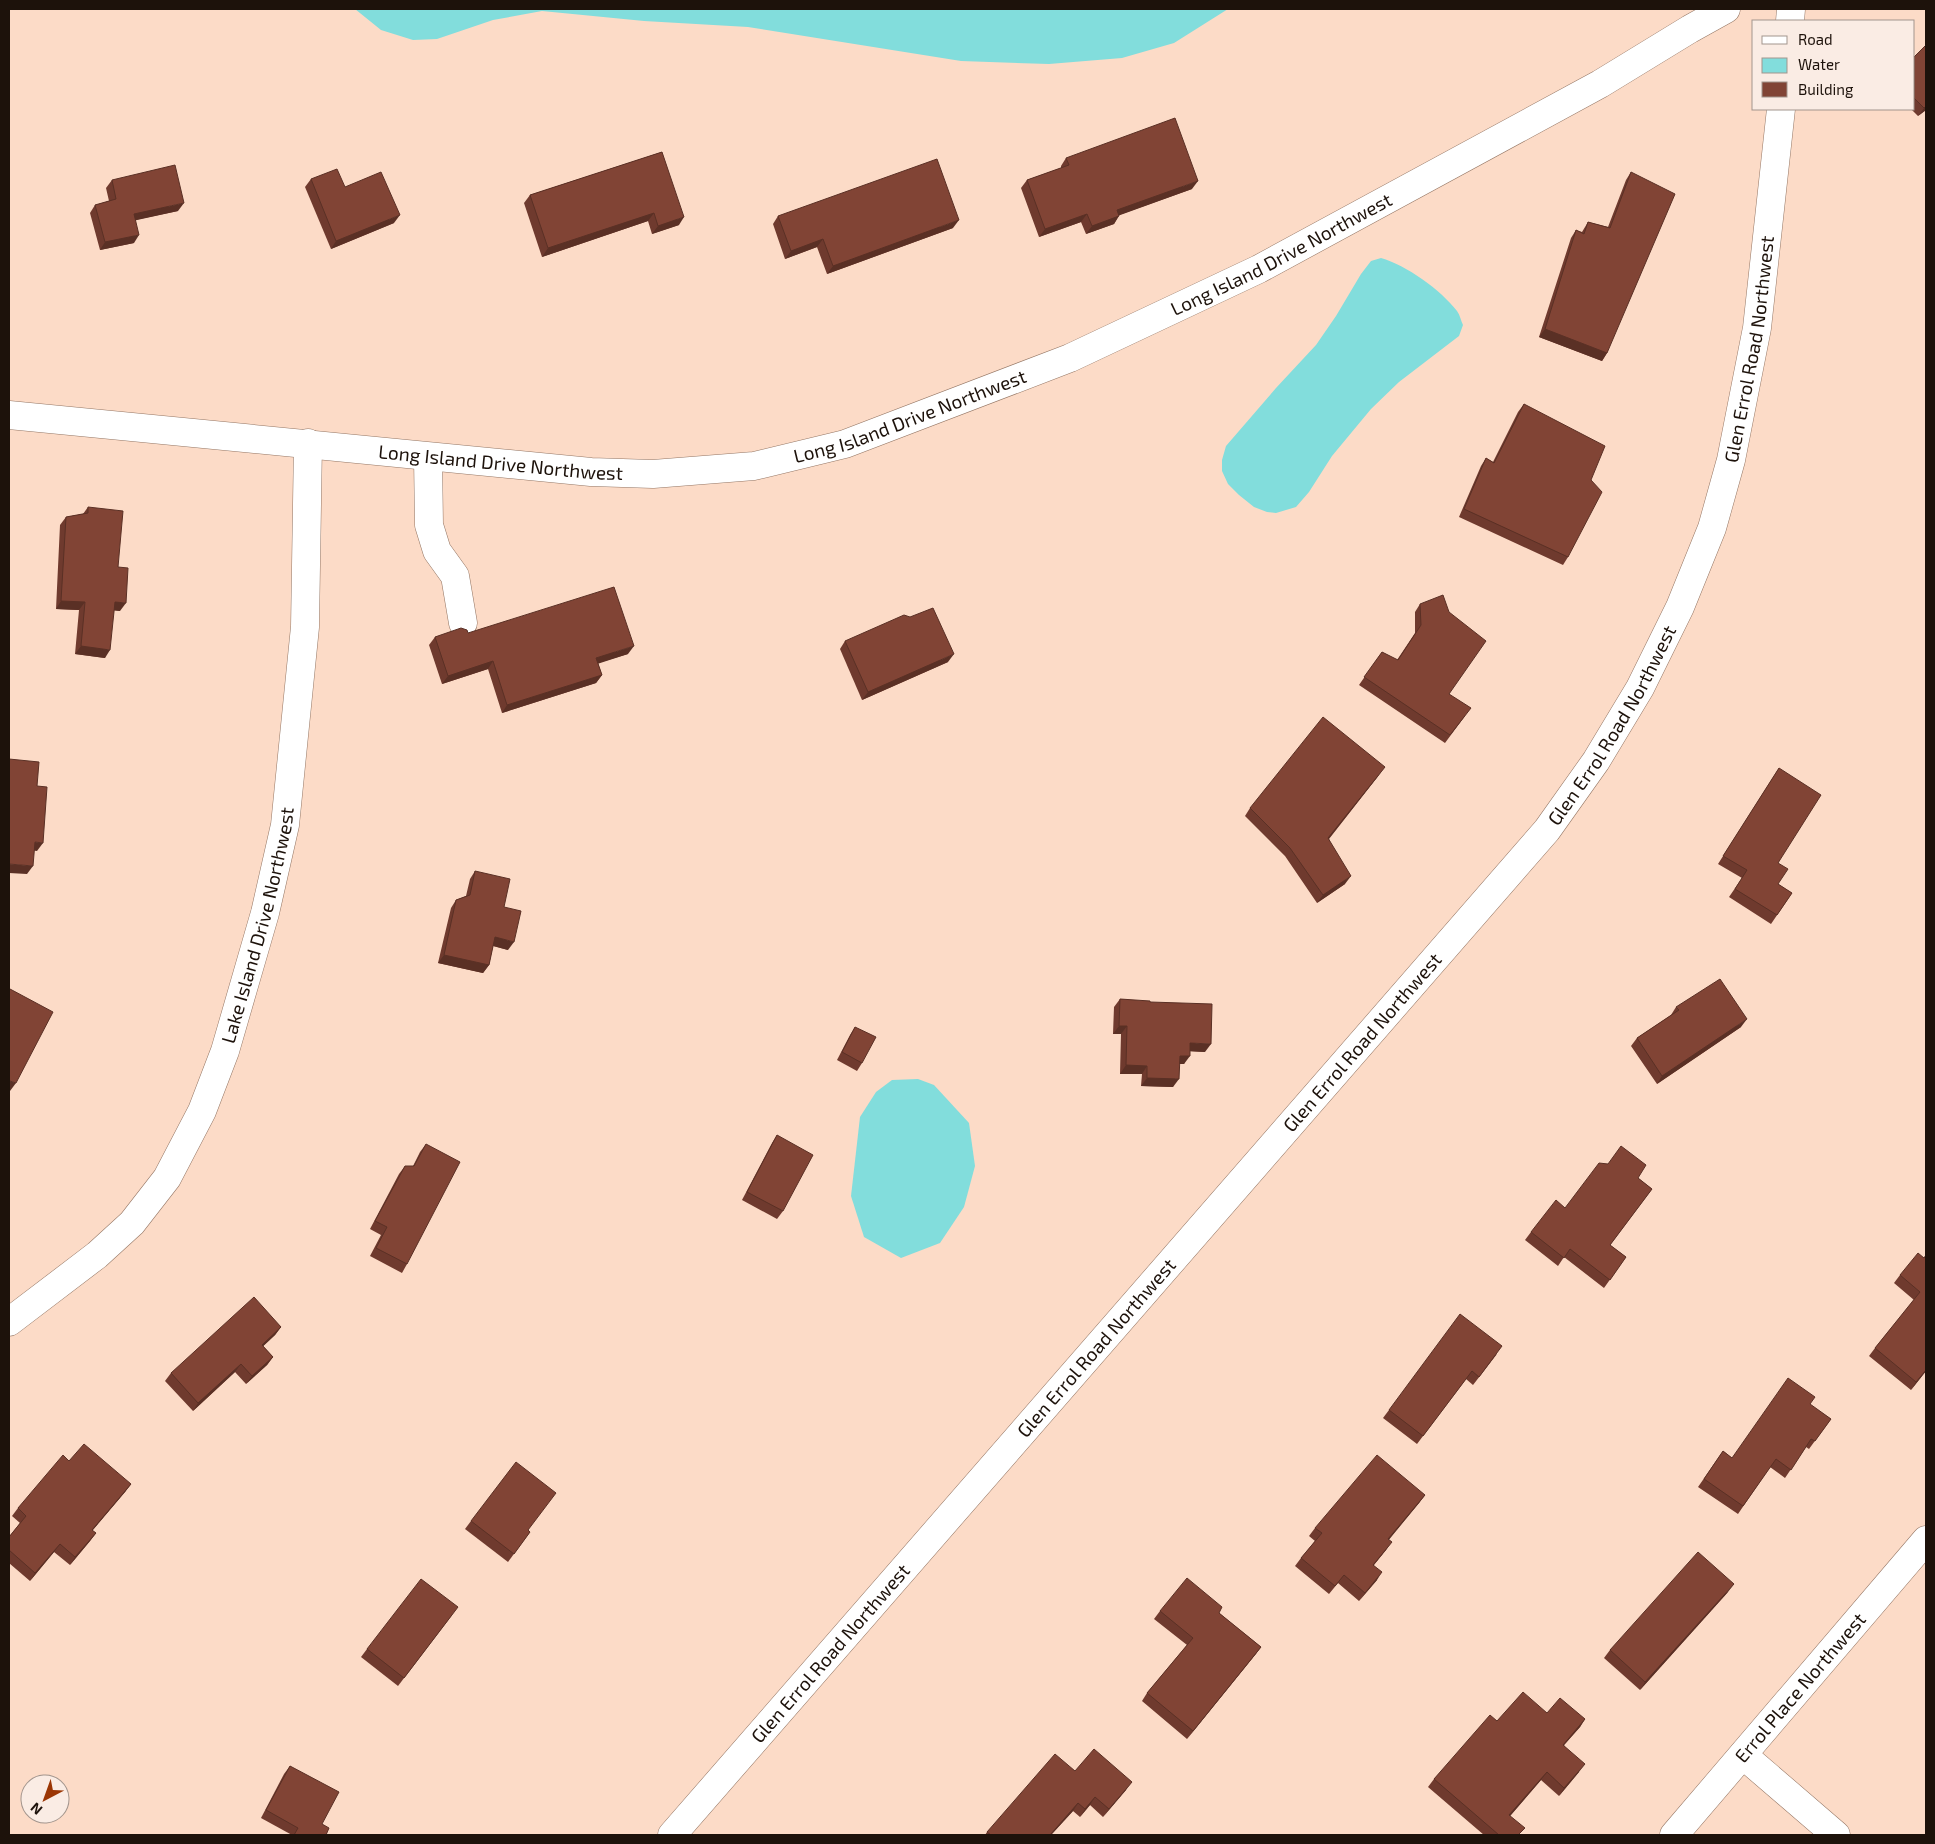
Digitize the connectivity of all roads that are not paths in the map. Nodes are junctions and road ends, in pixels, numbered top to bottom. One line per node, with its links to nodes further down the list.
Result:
1 (1726, 9): 5 (street, Long Island Drive Northwest)
2 (1780, 110): 10 (street, Glen Errol Road Northwest)
3 (9, 415): 4 (street, Long Island Drive Northwest)
4 (308, 444): 5 (street, Long Island Drive Northwest); 7 (street, Lake Island Drive Northwest)
5 (428, 457): 6 (street)
6 (463, 623)
7 (9, 1322)
8 (1926, 1540): 9 (street, Errol Place Northwest)
9 (1743, 1755): 11 (street, Errol Place Northwest); 12 (street)
10 (672, 1835)
11 (1674, 1835)
12 (1836, 1835)

